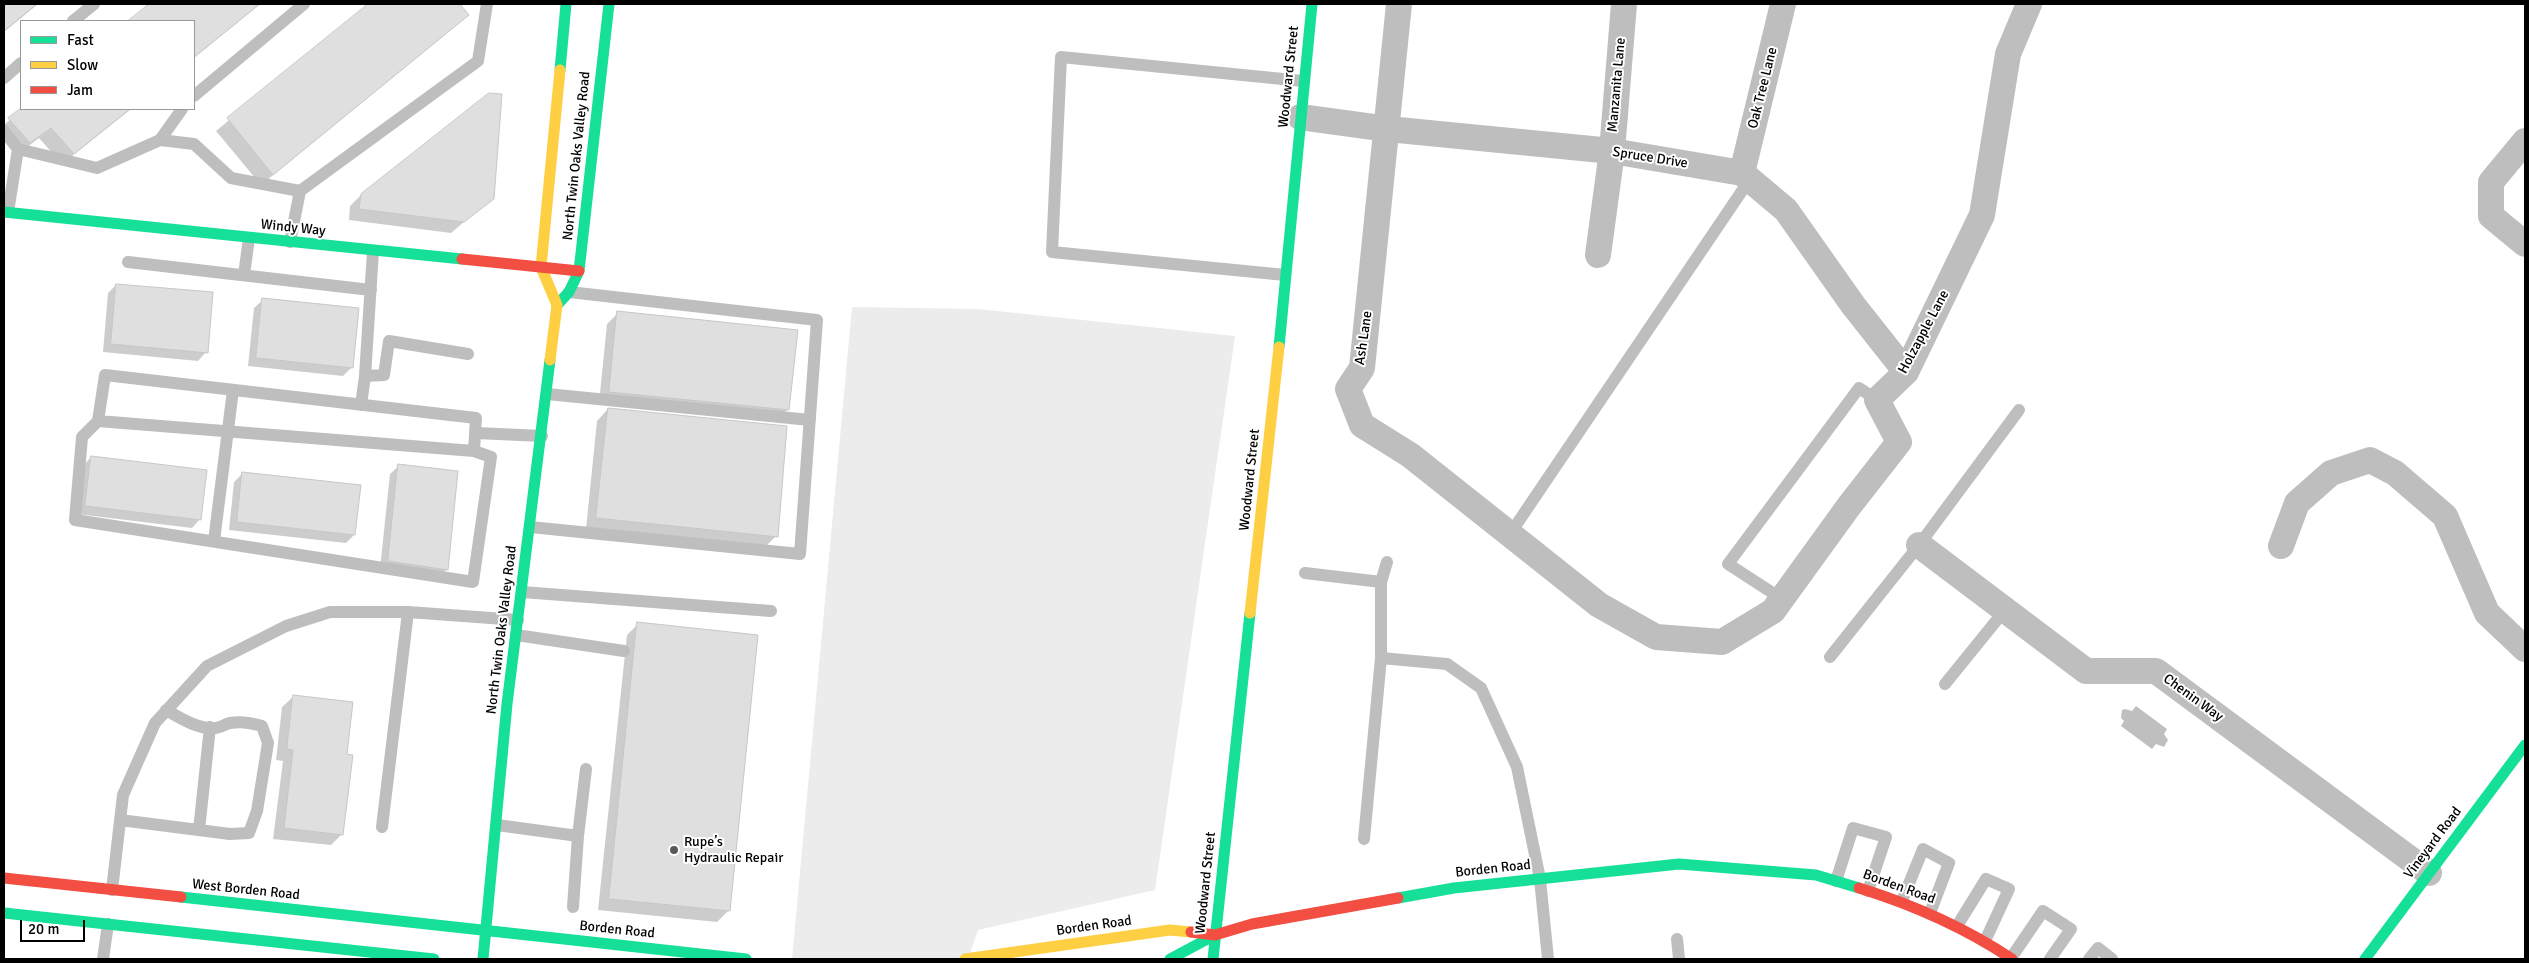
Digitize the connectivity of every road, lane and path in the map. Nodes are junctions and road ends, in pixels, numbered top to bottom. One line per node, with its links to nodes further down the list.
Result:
1 (94, 4): 11 (lane)
2 (304, 4): 15 (lane)
3 (487, 4): 25 (lane)
4 (566, 4): 33 (main road, North Twin Oaks Valley Road)
5 (609, 4): 34 (main road, North Twin Oaks Valley Road)
6 (1312, 4): 14 (main road, Woodward Street)
7 (1399, 4): 18 (street, Ash Lane)
8 (1624, 4): 23 (street, Manzanita Lane)
9 (1783, 4): 24 (street, Oak Tree Lane)
10 (2029, 4): 41 (street, Holzapple Lane)
11 (74, 20)
12 (20, 64): 13 (lane)
13 (4, 78)
14 (1304, 81): 17 (main road, Woodward Street); 36 (lane)
15 (195, 95)
16 (181, 110): 20 (lane)
17 (1300, 117): 18 (street, Spruce Drive); 36 (main road, Woodward Street)
18 (1388, 129): 23 (street, Spruce Drive); 55 (street, Ash Lane)
19 (4, 131): 22 (lane)
20 (160, 140): 22 (lane); 25 (lane)
21 (2525, 141): 29 (street)
22 (18, 149): 26 (lane)
23 (1612, 151): 24 (street, Spruce Drive); 31 (street, Manzanita Lane)
24 (1746, 176): 41 (street); 55 (lane)
25 (300, 191): 28 (lane)
26 (6, 212): 27 (main road, Windy Way)
27 (249, 238): 28 (main road, Windy Way); 35 (lane)
28 (290, 242): 30 (main road, Windy Way)
29 (2525, 244)
30 (373, 251): 33 (main road, Windy Way); 37 (lane)
31 (1598, 255)
32 (128, 262): 35 (lane)
33 (541, 267): 34 (main road, Windy Way); 39 (main road, North Twin Oaks Valley Road)
34 (579, 272): 38 (main road, North Twin Oaks Valley Road)
35 (244, 275): 37 (lane)
36 (1285, 275): 97 (main road, Woodward Street)
37 (370, 290): 42 (lane)
38 (569, 292): 39 (main road, North Twin Oaks Valley Road); 48 (lane)
39 (557, 305): 44 (main road, North Twin Oaks Valley Road)
40 (468, 354): 42 (lane)
41 (1906, 372): 45 (street, Holzapple Lane)
42 (365, 376): 46 (lane)
43 (233, 390): 46 (lane); 49 (lane); 50 (lane)
44 (547, 394): 48 (lane); 52 (main road, North Twin Oaks Valley Road)
45 (1877, 400): 63 (street); 63 (lane)
46 (361, 405): 51 (lane)
47 (2019, 410): 57 (lane)
48 (810, 420): 54 (lane)
49 (98, 421): 50 (lane); 56 (lane)
50 (227, 431): 53 (lane); 56 (lane)
51 (476, 433): 52 (lane); 53 (lane)
52 (542, 436): 54 (main road, North Twin Oaks Valley Road)
53 (474, 452): 56 (lane)
54 (530, 527): 62 (main road, North Twin Oaks Valley Road)
55 (1510, 534): 63 (street, Ash Lane)
56 (214, 541)
57 (1919, 544): 64 (street, Chenin Way); 71 (lane)
58 (2281, 546): 69 (street)
59 (1386, 562): 61 (lane)
60 (1305, 573): 61 (lane)
61 (1381, 582): 72 (lane)
62 (522, 592): 65 (lane); 67 (main road, North Twin Oaks Valley Road)
63 (1782, 600)
64 (2005, 610): 73 (lane); 84 (street, Chenin Way)
65 (771, 611)
66 (408, 612): 67 (lane); 74 (lane); 79 (lane)
67 (518, 620): 68 (main road, North Twin Oaks Valley Road)
68 (516, 635): 70 (lane); 80 (main road, North Twin Oaks Valley Road)
69 (2525, 649)
70 (624, 651)
71 (1830, 657)
72 (1381, 658): 83 (lane); 86 (lane)
73 (1945, 684)
74 (166, 710): 75 (lane); 78 (lane)
75 (210, 727): 81 (lane); 81 (lane)
76 (2525, 745): 84 (main road, Vineyard Road)
77 (586, 769): 82 (lane)
78 (120, 820): 81 (lane); 88 (lane)
79 (382, 826)
80 (496, 826): 82 (lane); 96 (main road, North Twin Oaks Valley Road)
81 (200, 830)
82 (578, 836): 91 (lane)
83 (1364, 839)
84 (2430, 873): 113 (main road, Vineyard Road)
85 (4, 878): 88 (main road, West Borden Road)
86 (1540, 879): 87 (main road, Borden Road); 97 (main road, Borden Road); 107 (lane)
87 (1836, 881): 89 (main road, Borden Road); 89 (lane)
88 (112, 890): 96 (main road, West Borden Road)
89 (1868, 891): 90 (main road, Borden Road)
90 (1902, 901): 93 (main road, Borden Road); 93 (lane)
91 (573, 907)
92 (4, 913): 94 (main road)
93 (1930, 913): 95 (main road, Borden Road)
94 (108, 924): 100 (lane); 101 (main road)
95 (1957, 926): 99 (main road, Borden Road); 99 (lane)
96 (486, 932): 102 (main road, North Twin Oaks Valley Road); 103 (main road, Borden Road)
97 (1215, 935): 104 (main road, Borden Road); 105 (main road); 106 (main road, Woodward Street)
98 (1677, 939): 108 (lane)
99 (1985, 942): 109 (main road, Borden Road)
100 (103, 959)
101 (434, 959)
102 (483, 959)
103 (746, 959)
104 (965, 959)
105 (1170, 959)
106 (1213, 959)
107 (1548, 959)
108 (1679, 959)
109 (2011, 959): 110 (lane)
110 (2050, 959)
111 (2089, 959): 112 (lane)
112 (2112, 959)
113 (2365, 959)

